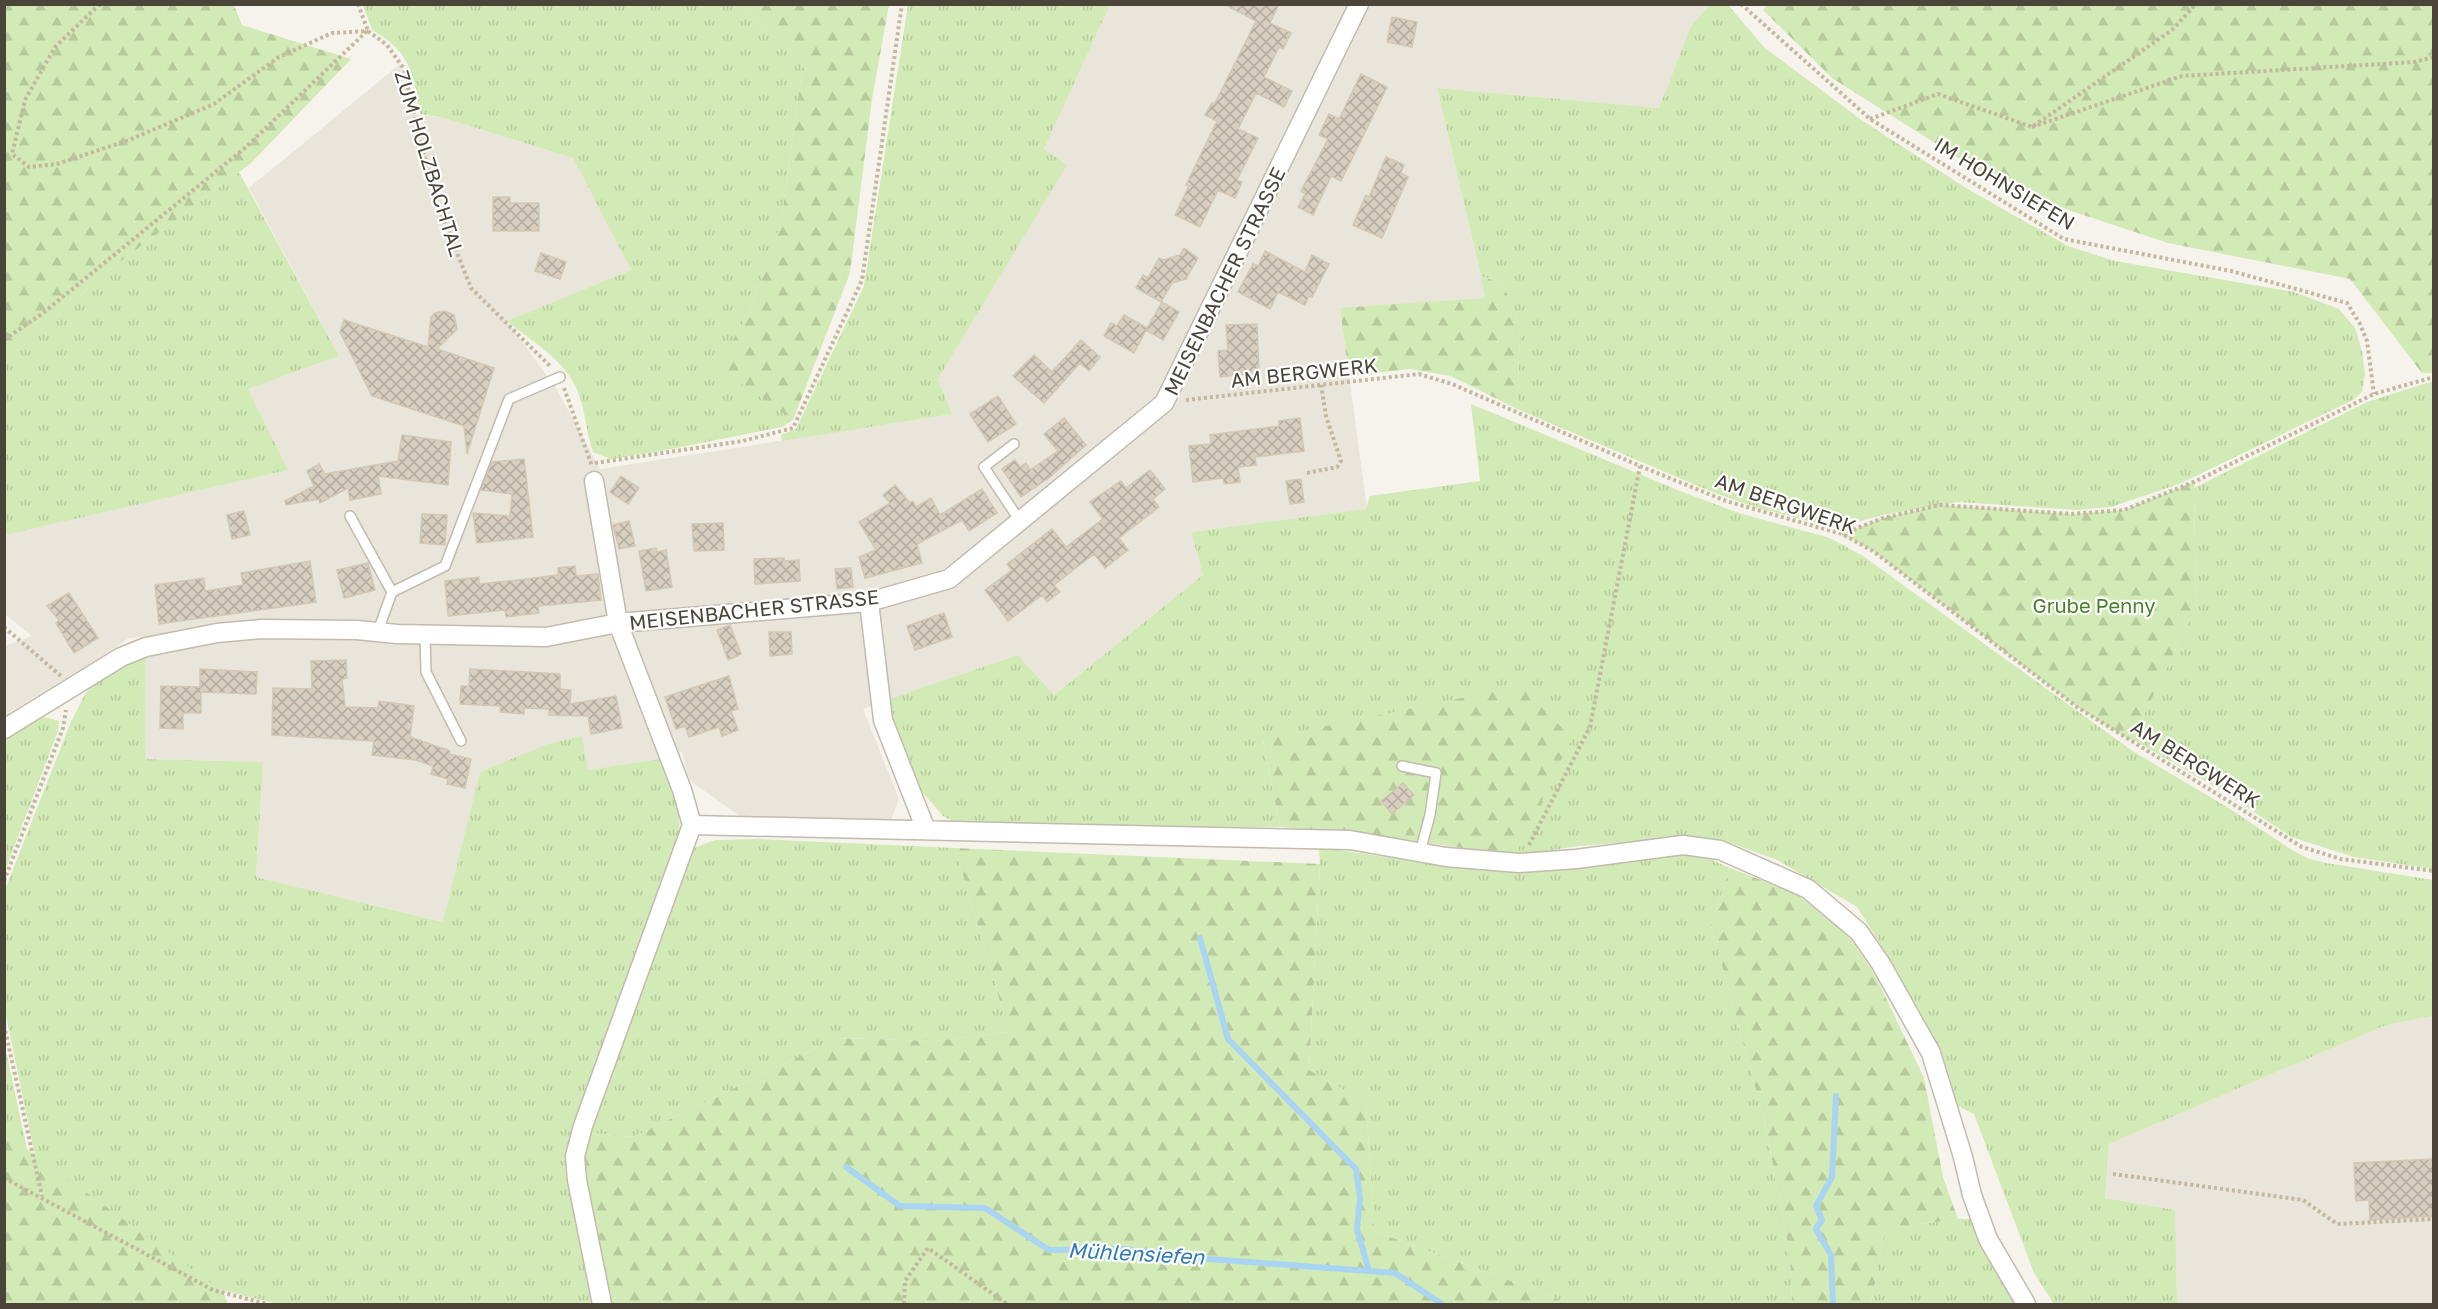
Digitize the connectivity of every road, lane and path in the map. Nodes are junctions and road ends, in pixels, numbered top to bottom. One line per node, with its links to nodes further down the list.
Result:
1 (100, 4): 9 (path)
2 (358, 4): 9 (path)
3 (902, 4): 21 (path)
4 (1359, 4): 18 (street, MEISENBACHER STRASSE)
5 (1741, 4): 8 (path, IM HOHNSIEFEN)
6 (1749, 4): 8 (path)
7 (2196, 4): 12 (path)
8 (1745, 9): 11 (path, IM HOHNSIEFEN)
9 (368, 31): 13 (path); 14 (path, ZUM HOLZBACHTAL)
10 (2433, 57): 12 (path)
11 (1870, 119): 12 (path); 17 (path, IM HOHNSIEFEN)
12 (2032, 127)
13 (4, 340)
14 (560, 377): 21 (path, ZUM HOLZBACHTAL); 26 (lane)
15 (2433, 377): 17 (path)
16 (1321, 385): 18 (path, AM BERGWERK); 20 (path, AM BERGWERK); 22 (path)
17 (2374, 394): 25 (path)
18 (1164, 403): 24 (street, MEISENBACHER STRASSE)
19 (1014, 444): 24 (lane)
20 (1640, 466): 25 (path, AM BERGWERK); 39 (path)
21 (592, 472): 28 (street)
22 (1307, 472)
23 (350, 516): 26 (lane)
24 (1020, 521): 27 (street, MEISENBACHER STRASSE)
25 (1842, 534): 40 (path, AM BERGWERK)
26 (392, 592): 30 (lane)
27 (868, 602): 28 (street, MEISENBACHER STRASSE); 37 (street)
28 (618, 623): 31 (street, MEISENBACHER STRASSE); 36 (street)
29 (4, 627): 32 (path)
30 (378, 631): 31 (street, MEISENBACHER STRASSE); 32 (street, MEISENBACHER STRASSE)
31 (425, 635): 34 (lane)
32 (70, 688): 33 (street, MEISENBACHER STRASSE); 41 (path)
33 (4, 729)
34 (461, 741)
35 (1402, 766): 38 (lane)
36 (692, 825): 37 (street); 48 (street)
37 (926, 830): 38 (street)
38 (1420, 852): 39 (street)
39 (1519, 863): 51 (street)
40 (2433, 871)
41 (4, 881)
42 (4, 1025): 45 (path)
43 (2113, 1174): 46 (path)
44 (4, 1178): 45 (path)
45 (42, 1197): 47 (path)
46 (2433, 1220)
47 (267, 1305)
48 (602, 1305)
49 (904, 1305): 50 (path)
50 (1007, 1305)
51 (2026, 1305)

